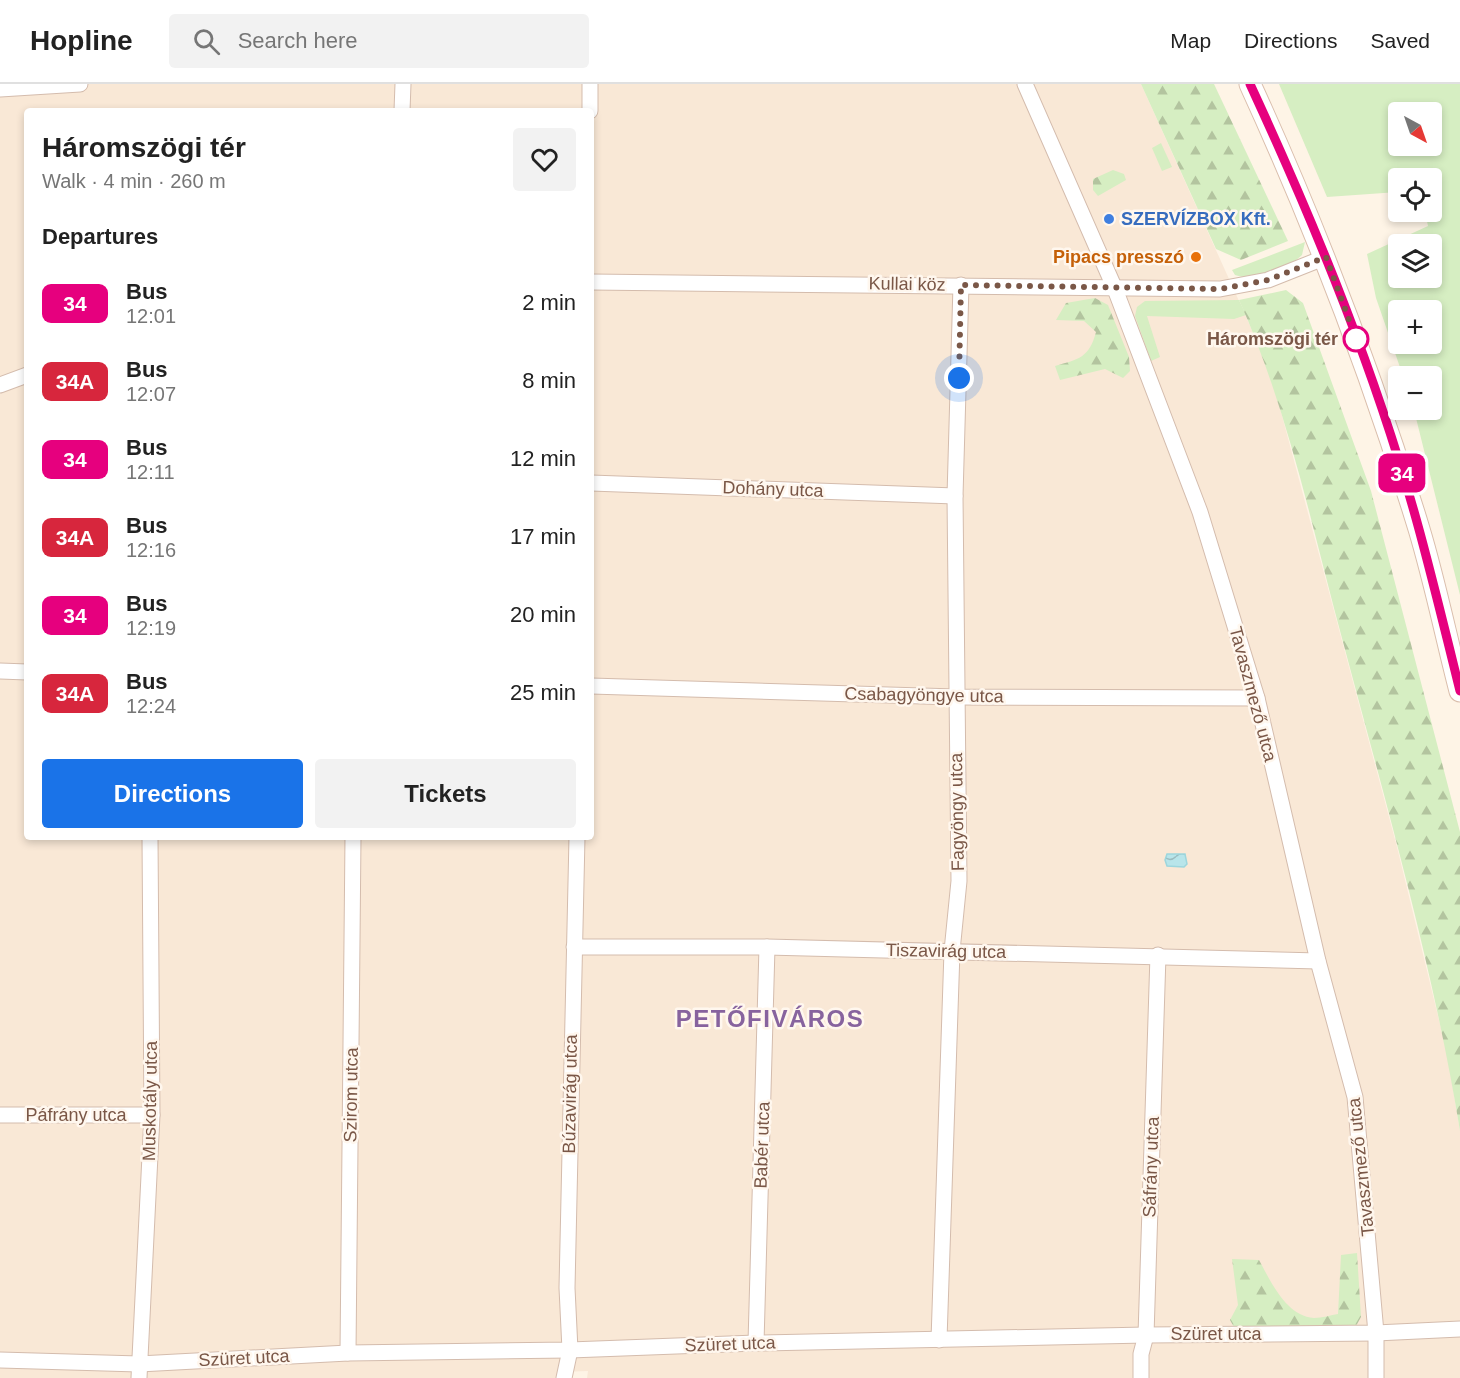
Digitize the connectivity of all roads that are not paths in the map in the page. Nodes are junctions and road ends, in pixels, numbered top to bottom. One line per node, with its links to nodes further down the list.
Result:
1 (80, 84): 6 (street)
2 (403, 84): 7 (street)
3 (590, 84): 8 (street)
4 (1025, 84): 12 (street, Tavaszmező utca)
5 (1250, 84): 9 (street)
6 (0, 89)
7 (402, 108)
8 (590, 108)
9 (1326, 257): 12 (street, Kullai köz); 20 (street)
10 (594, 282): 11 (street, Kullai köz)
11 (961, 285): 12 (street, Kullai köz); 16 (street, Fagyöngy utca)
12 (1115, 289): 22 (street, Tavaszmező utca)
13 (24, 376): 14 (street)
14 (0, 385)
15 (594, 483): 16 (street, Dohány utca)
16 (955, 496): 21 (street, Fagyöngy utca)
17 (0, 671): 18 (street)
18 (24, 672)
19 (594, 686): 21 (street, Csabagyöngye utca)
20 (1460, 691)
21 (956, 697): 22 (street, Csabagyöngye utca); 28 (street, Fagyöngy utca)
22 (1257, 698): 30 (street, Tavaszmező utca)
23 (150, 840): 32 (street, Muskotály utca)
24 (353, 840): 39 (street, Szirom utca)
25 (577, 840): 26 (street, Búzavirág utca)
26 (574, 946): 27 (street, Tiszavirág utca); 38 (street, Búzavirág utca)
27 (767, 947): 28 (street, Tiszavirág utca); 37 (street, Babér utca)
28 (952, 951): 29 (street, Tiszavirág utca); 36 (street, Fagyöngy utca)
29 (1158, 955): 30 (street, Tiszavirág utca); 35 (street, Sáfrány utca)
30 (1318, 961): 34 (street, Tavaszmező utca)
31 (0, 1115): 32 (street, Páfrány utca)
32 (152, 1115): 41 (street, Muskotály utca)
33 (1460, 1329): 34 (street, Szüret utca)
34 (1376, 1333): 35 (street, Szüret utca); 44 (street, Tavaszmező utca)
35 (1146, 1335): 36 (street, Szüret utca); 43 (street, Sáfrány utca)
36 (939, 1340): 37 (street, Szüret utca)
37 (756, 1343): 38 (street, Szüret utca)
38 (570, 1350): 39 (street, Szüret utca); 42 (street, Búzavirág utca)
39 (348, 1353): 41 (street, Szüret utca)
40 (0, 1360): 41 (street, Szüret utca)
41 (139, 1371)
42 (564, 1378)
43 (1141, 1378)
44 (1376, 1378)

